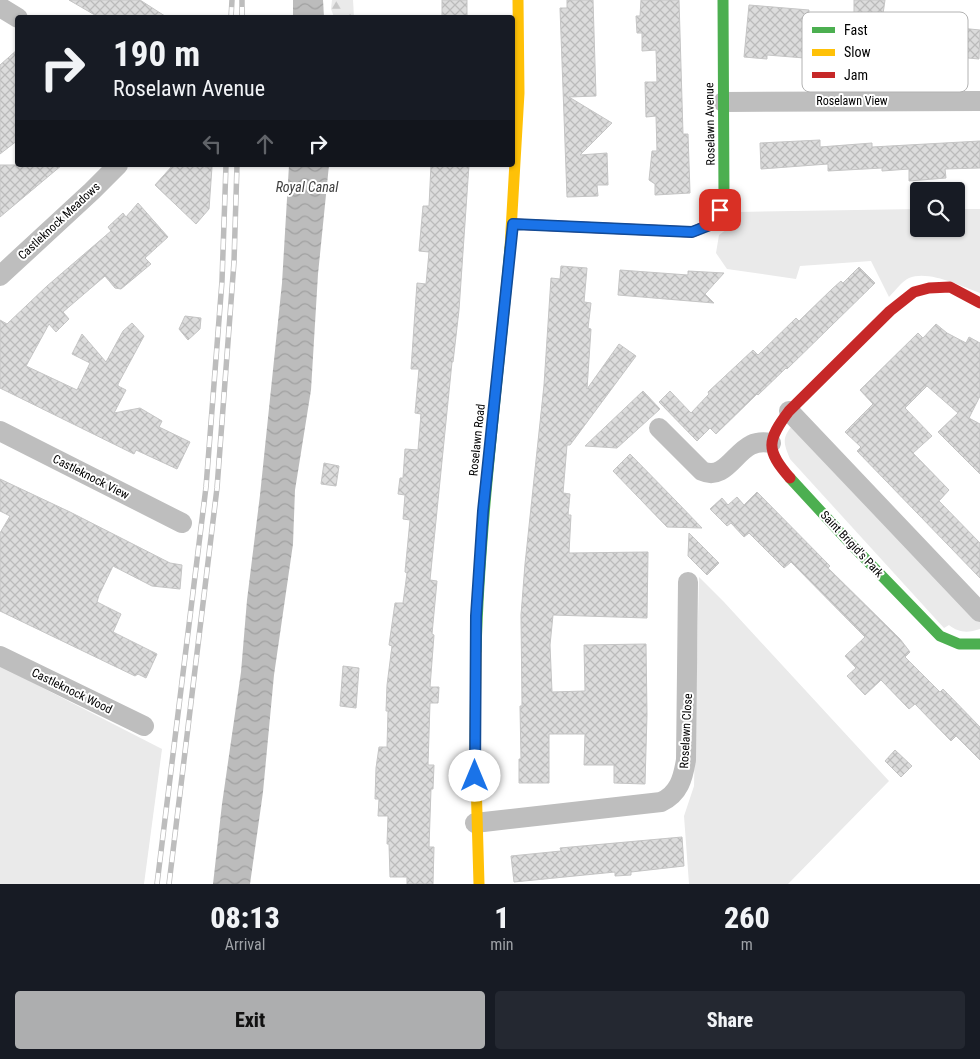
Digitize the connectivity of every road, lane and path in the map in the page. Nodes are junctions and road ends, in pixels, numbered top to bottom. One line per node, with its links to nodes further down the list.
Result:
1 (518, 0): 8 (street, Roselawn Road)
2 (723, 0): 6 (street, Roselawn Avenue)
3 (0, 7): 4 (street)
4 (15, 16)
5 (980, 101): 6 (street, Roselawn View)
6 (723, 102): 8 (street, Roselawn Avenue)
7 (116, 167): 9 (street, Castleknock Meadows)
8 (513, 224): 21 (street, Roselawn Road)
9 (0, 276)
10 (980, 303): 11 (street)
11 (789, 411): 14 (street); 17 (street)
12 (659, 428): 14 (street)
13 (0, 431): 15 (street, Castleknock View)
14 (771, 443): 18 (street, Saint Brigid's Park)
15 (182, 523)
16 (688, 582): 21 (street, Roselawn Close)
17 (980, 612)
18 (980, 644)
19 (0, 656): 20 (street, Castleknock Wood)
20 (144, 726)
21 (475, 824): 22 (street, Roselawn Road)
22 (479, 884)

